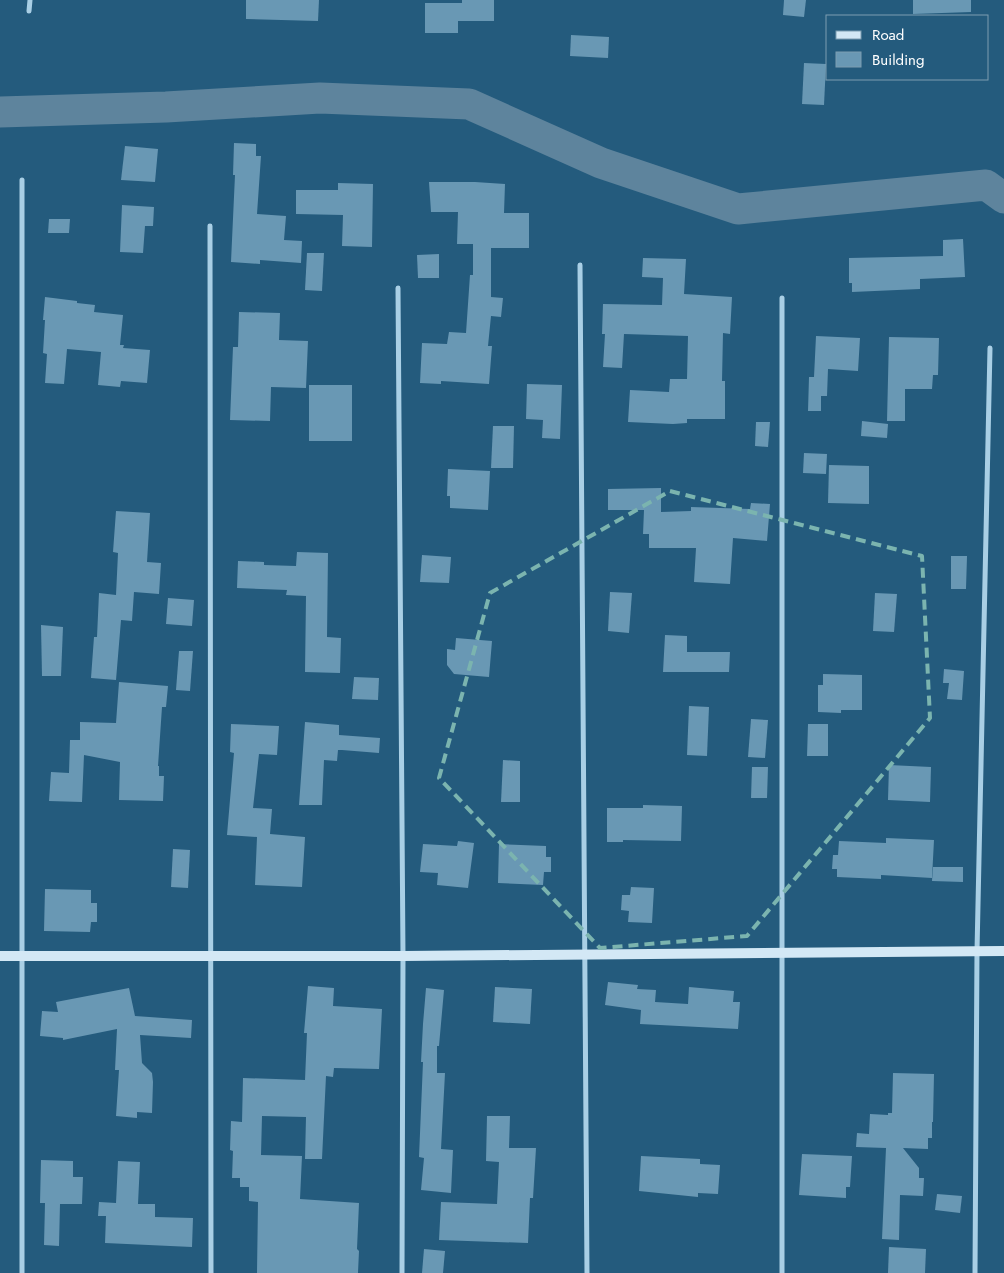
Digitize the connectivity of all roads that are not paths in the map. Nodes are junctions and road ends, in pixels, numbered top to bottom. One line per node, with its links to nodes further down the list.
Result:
1 (30, 0): 2 (street)
2 (29, 11)
3 (22, 180): 14 (street)
4 (210, 226): 15 (street)
5 (580, 265): 12 (street)
6 (398, 288): 16 (street)
7 (782, 298): 11 (street)
8 (990, 348): 10 (street)
9 (1004, 950): 10 (main road)
10 (977, 951): 11 (main road); 22 (street)
11 (782, 952): 12 (main road); 21 (street)
12 (585, 954): 16 (main road); 20 (street)
13 (0, 956): 14 (main road)
14 (22, 956): 15 (main road); 17 (street)
15 (210, 956): 16 (main road); 18 (street)
16 (403, 956): 19 (street)
17 (22, 1273)
18 (211, 1273)
19 (402, 1273)
20 (587, 1273)
21 (782, 1273)
22 (975, 1273)

